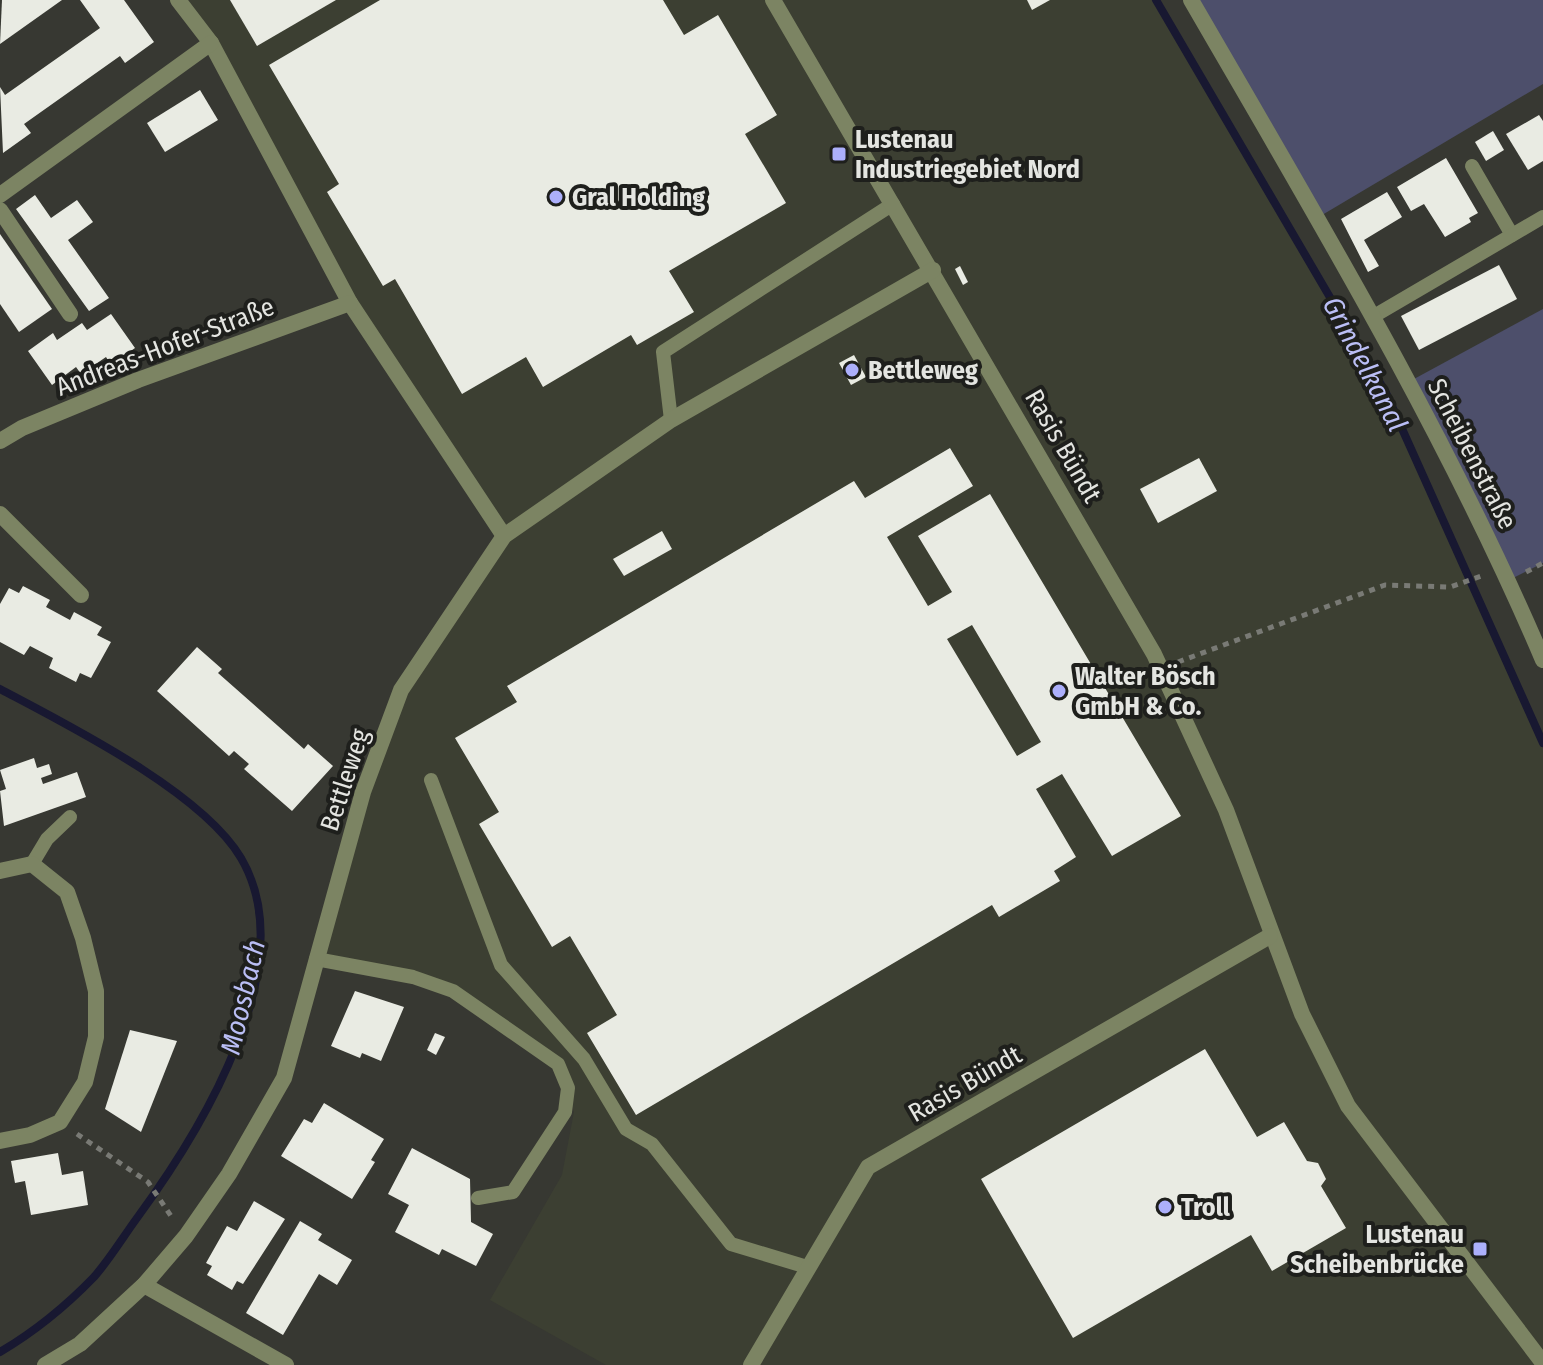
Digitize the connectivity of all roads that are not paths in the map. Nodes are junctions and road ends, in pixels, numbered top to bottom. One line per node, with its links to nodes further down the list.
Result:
1 (178, 0): 4 (street)
2 (773, 0): 7 (street, Rasis Bündt)
3 (1191, 0): 14 (street, Scheibenstraße)
4 (211, 43): 6 (street); 12 (street)
5 (1472, 166): 10 (lane)
6 (0, 195)
7 (893, 204): 11 (street, Rasis Bündt); 15 (lane)
8 (0, 210): 13 (street)
9 (1543, 217): 10 (lane)
10 (1512, 235): 14 (lane)
11 (933, 270): 15 (street, Bettleweg); 25 (street, Rasis Bündt)
12 (350, 303): 16 (street, Andreas-Hofer-Straße); 18 (street)
13 (70, 314)
14 (1374, 316): 20 (street, Scheibenstraße)
15 (671, 420): 18 (street, Bettleweg)
16 (0, 441)
17 (0, 514): 19 (street)
18 (504, 536): 26 (street, Bettleweg)
19 (81, 595)
20 (1543, 660)
21 (431, 780): 29 (lane)
22 (70, 817): 23 (lane)
23 (32, 864): 24 (street); 27 (street)
24 (0, 871)
25 (1270, 936): 29 (street, Rasis Bündt); 31 (street, Rasis Bündt)
26 (316, 959): 28 (lane); 30 (street, Bettleweg)
27 (0, 1141)
28 (478, 1198)
29 (807, 1267): 34 (street)
30 (144, 1285): 32 (street, Bettleweg); 33 (street)
31 (1543, 1363)
32 (45, 1365)
33 (286, 1365)
34 (751, 1365)

